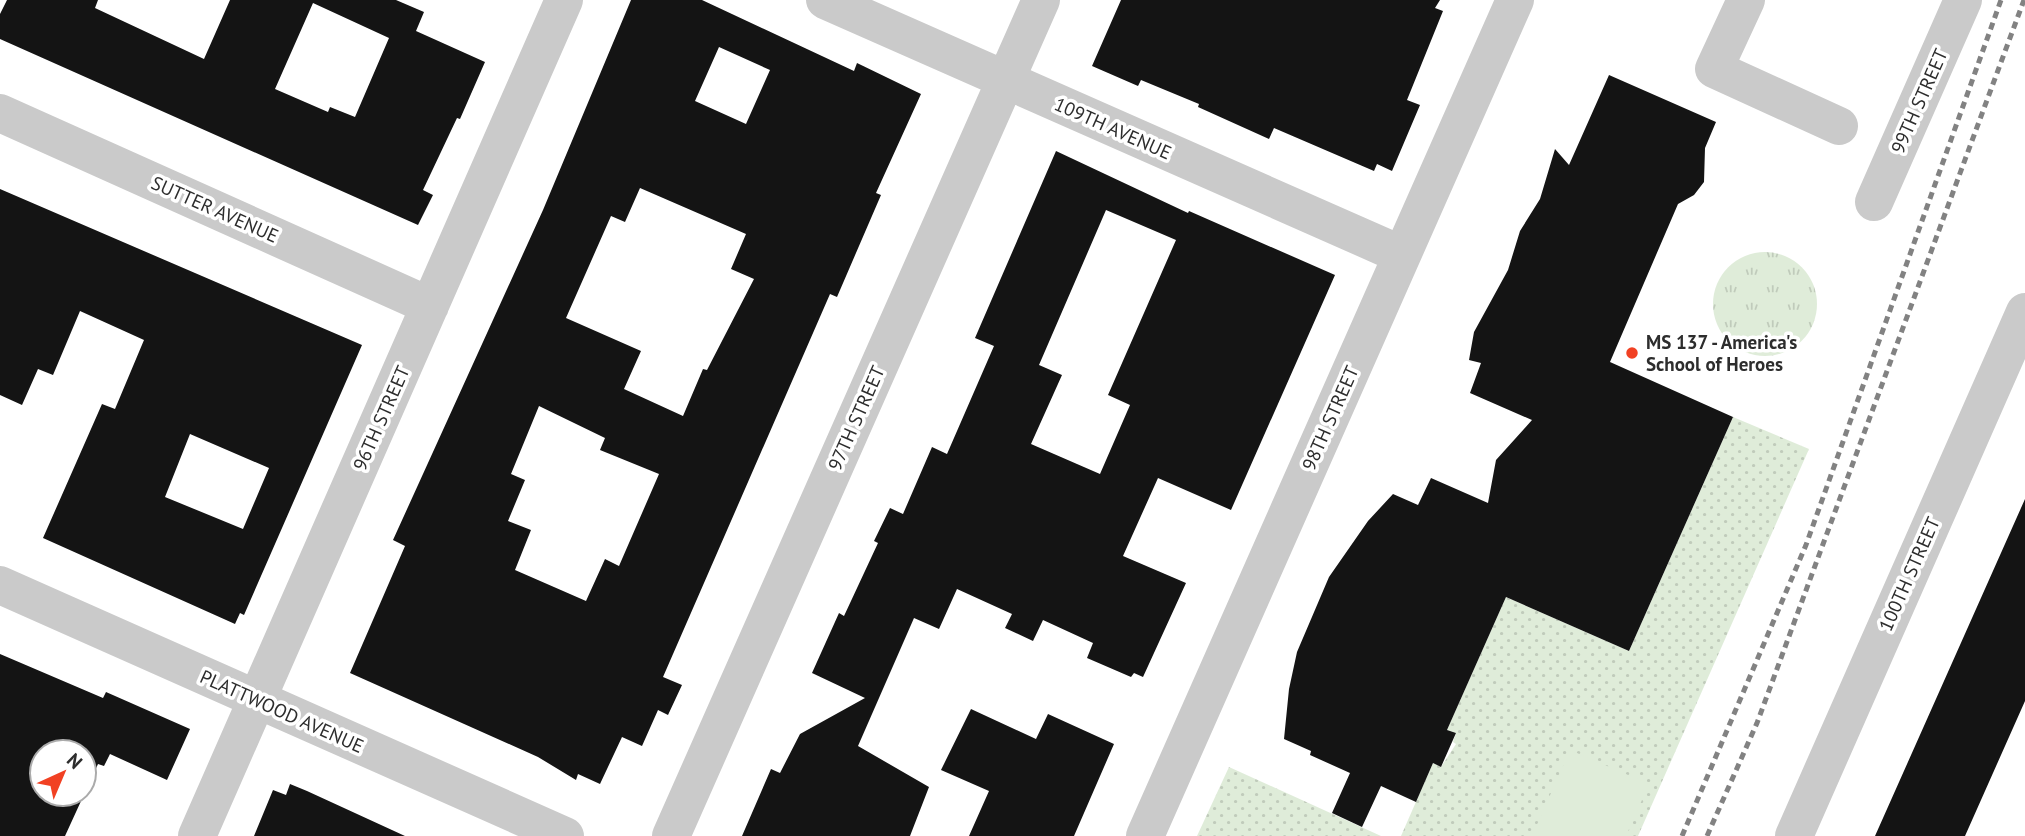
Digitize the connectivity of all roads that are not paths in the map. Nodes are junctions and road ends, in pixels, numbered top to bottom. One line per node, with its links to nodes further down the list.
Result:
1 (564, 0): 12 (street, 96TH STREET)
2 (825, 0): 7 (street, 109TH AVENUE)
3 (1041, 0): 7 (street, 97TH STREET)
4 (1515, 0): 11 (street, 98TH STREET)
5 (1746, 0): 9 (street)
6 (1963, 0): 10 (street, 99TH STREET)
7 (1006, 80): 11 (street, 109TH AVENUE); 18 (street, 97TH STREET)
8 (0, 113): 12 (street, SUTTER AVENUE)
9 (1839, 126)
10 (1874, 202)
11 (1402, 255): 19 (street, 98TH STREET)
12 (430, 306): 15 (street, 96TH STREET)
13 (2025, 312): 20 (street, 100TH STREET)
14 (0, 584): 15 (street, PLATTWOOD AVENUE)
15 (257, 701): 16 (street, 96TH STREET); 17 (street, PLATTWOOD AVENUE)
16 (197, 836)
17 (565, 836)
18 (671, 836)
19 (1145, 836)
20 (1794, 836)

